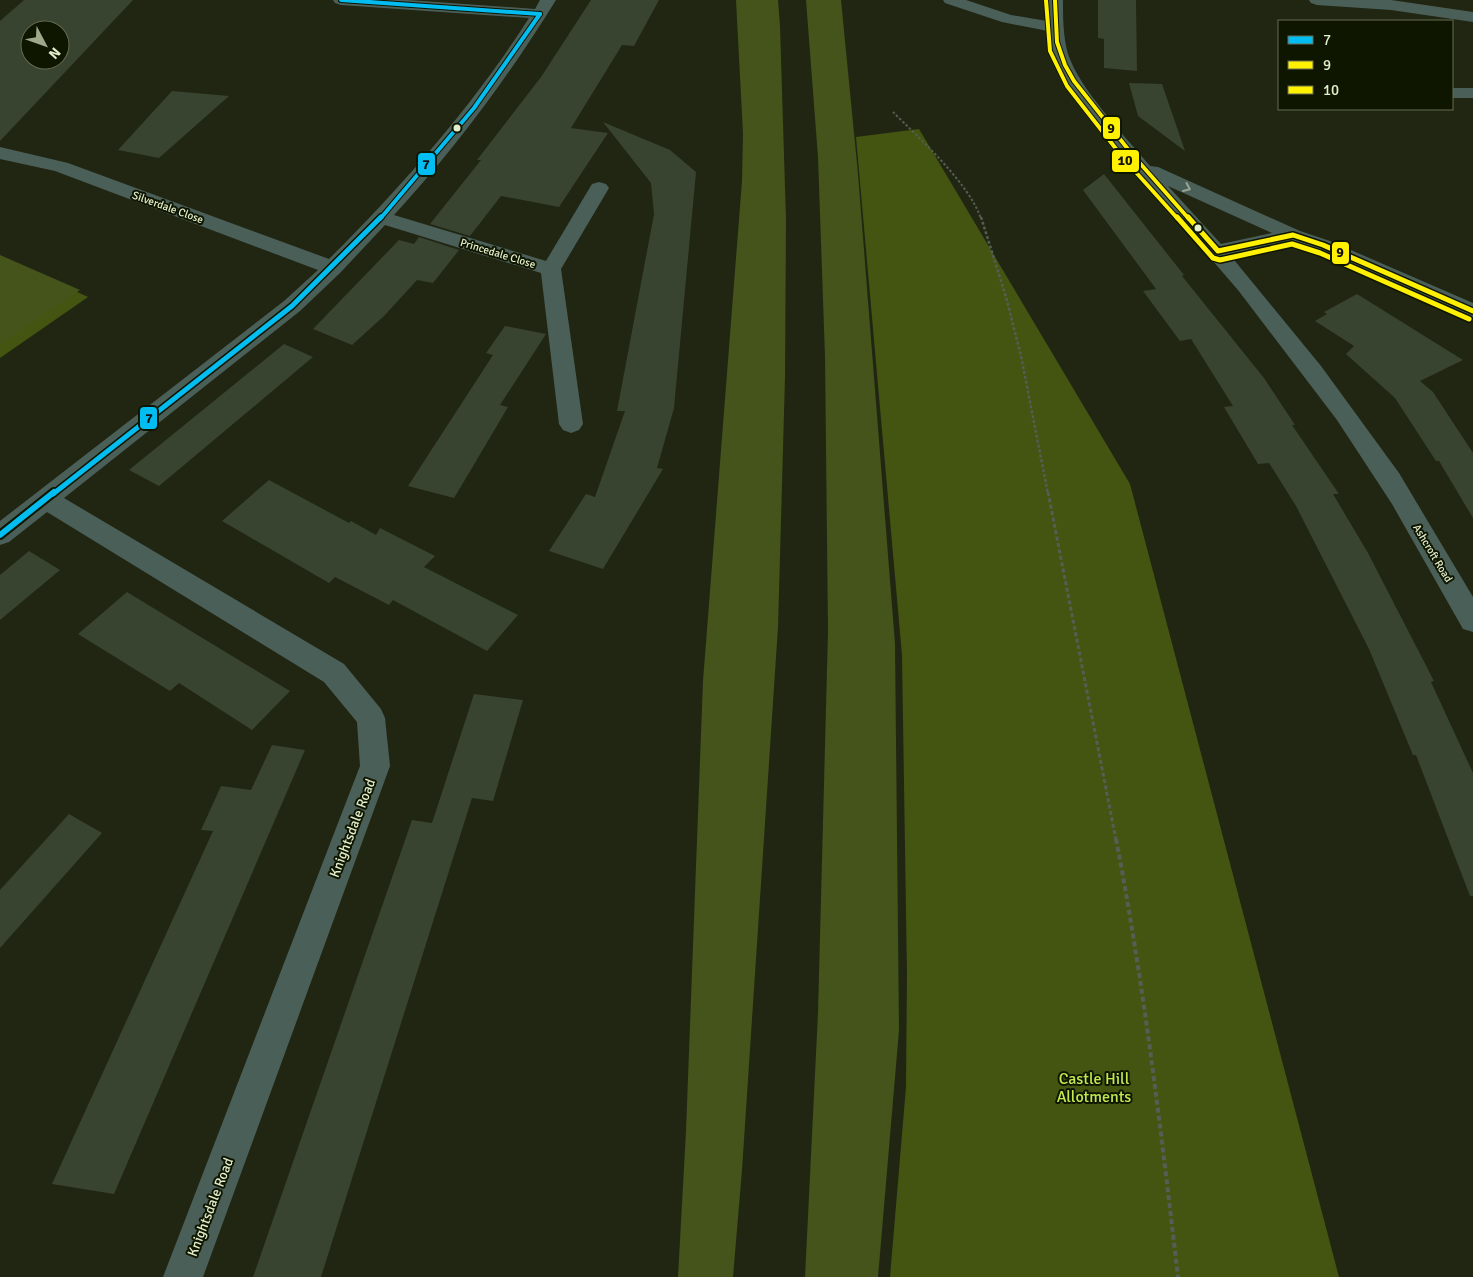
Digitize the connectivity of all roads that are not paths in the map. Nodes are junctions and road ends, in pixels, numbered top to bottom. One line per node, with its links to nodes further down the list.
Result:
1 (341, 0): 5 (street)
2 (951, 0): 7 (street)
3 (1055, 0): 7 (street, Ashcroft Road)
4 (1317, 0): 6 (street)
5 (544, 7): 13 (street)
6 (1473, 16)
7 (1055, 27): 11 (street, Ashcroft Road)
8 (1453, 93): 9 (street)
9 (1473, 93)
10 (0, 154): 16 (street, Silverdale Close)
11 (1142, 168): 14 (street, one-way to 14); 15 (street, Ashcroft Road)
12 (600, 188): 17 (street)
13 (381, 218): 16 (street); 17 (street, Princedale Close)
14 (1293, 235): 15 (street); 18 (street)
15 (1218, 251): 22 (street, Ashcroft Road)
16 (333, 268): 20 (street)
17 (551, 269): 19 (street, Princedale Close)
18 (1473, 311)
19 (571, 424)
20 (45, 499): 21 (street); 23 (street, Knightsdale Road)
21 (0, 534)
22 (1473, 622)
23 (183, 1277)

